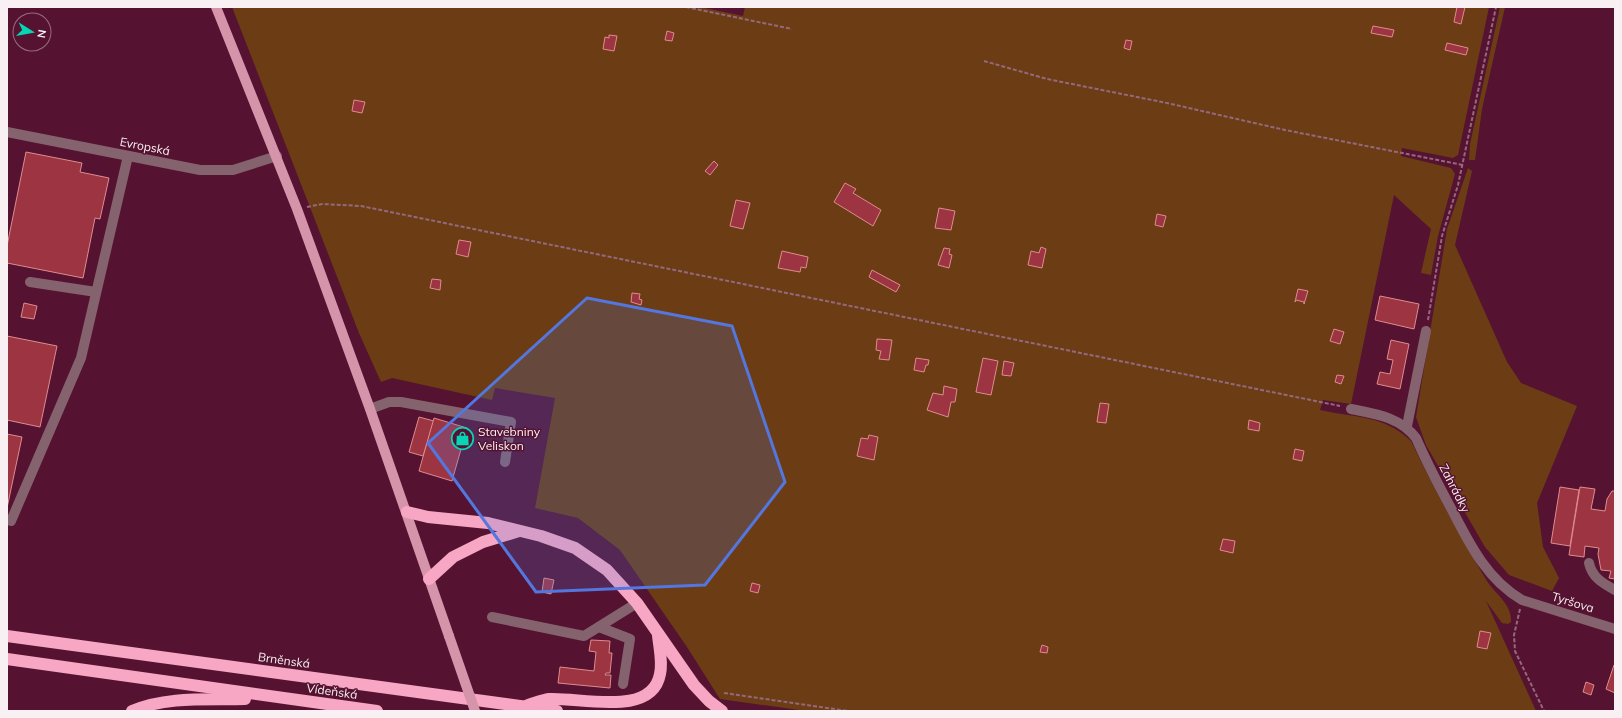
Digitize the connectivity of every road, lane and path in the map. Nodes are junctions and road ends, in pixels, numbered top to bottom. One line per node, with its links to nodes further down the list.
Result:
1 (216, 7): 8 (main road)
2 (686, 7): 4 (path)
3 (1496, 7): 9 (path)
4 (792, 29)
5 (984, 61): 9 (path)
6 (7, 132): 7 (street, Evropská)
7 (128, 156): 8 (street, Evropská); 12 (street)
8 (277, 156): 10 (main road)
9 (1463, 165): 13 (path)
10 (297, 209): 14 (path); 15 (main road)
11 (30, 282): 12 (street)
12 (96, 292): 19 (street)
13 (1426, 331): 16 (street)
14 (1351, 409): 16 (street)
15 (370, 410): 17 (street); 18 (main road)
16 (1407, 426): 24 (street, Zahrádky)
17 (505, 462)
18 (407, 512): 20 (highway); 22 (main road)
19 (7, 520)
20 (521, 531): 22 (highway); 25 (highway)
21 (1589, 562): 23 (street)
22 (429, 579): 39 (main road, bridge)
23 (1615, 590)
24 (1522, 600): 28 (street, Tyršova); 43 (path)
25 (637, 603): 27 (street); 29 (highway)
26 (492, 618): 27 (street)
27 (599, 627): 32 (street)
28 (1615, 629)
29 (658, 633): 35 (highway); 41 (highway)
30 (7, 636): 35 (highway, Brněnská)
31 (7, 659): 34 (highway)
32 (623, 684)
33 (724, 693): 42 (path)
34 (284, 699): 36 (highway); 37 (highway); 38 (highway, Vídeňská)
35 (522, 706): 40 (highway, Brněnská)
36 (132, 711)
37 (325, 711)
38 (377, 711)
39 (475, 711)
40 (557, 711)
41 (722, 711)
42 (848, 711)
43 (1544, 711)

